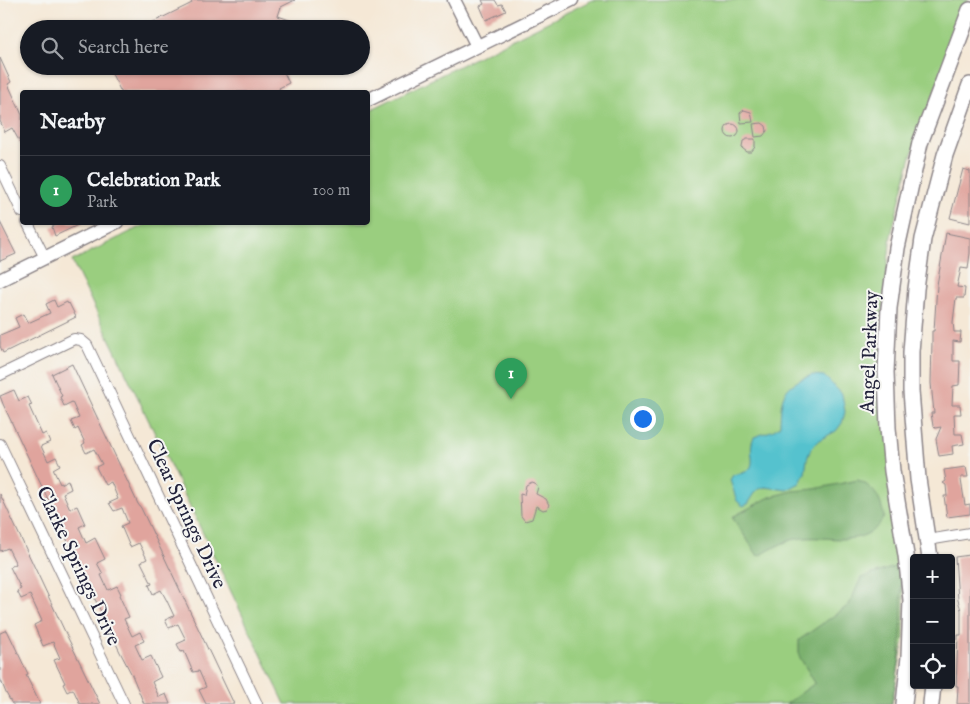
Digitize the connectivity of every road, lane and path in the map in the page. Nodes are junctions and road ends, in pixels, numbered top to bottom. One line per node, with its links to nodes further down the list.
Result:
1 (454, 0): 4 (street)
2 (572, 0): 4 (street)
3 (970, 10): 17 (main road, Angel Parkway)
4 (477, 46): 6 (street)
5 (970, 85): 16 (main road, Angel Parkway)
6 (370, 99)
7 (0, 166): 8 (street)
8 (20, 208)
9 (29, 225): 11 (street)
10 (111, 225): 11 (street)
11 (45, 258): 12 (street)
12 (0, 280)
13 (0, 375): 21 (street, Clear Springs Drive)
14 (0, 444): 20 (street, Clarke Springs Drive)
15 (970, 533): 16 (street)
16 (928, 540): 17 (main road); 18 (main road, Angel Parkway)
17 (904, 544): 22 (main road, Angel Parkway)
18 (930, 554)
19 (933, 689): 23 (main road)
20 (124, 704)
21 (257, 704)
22 (904, 704)
23 (931, 704)

